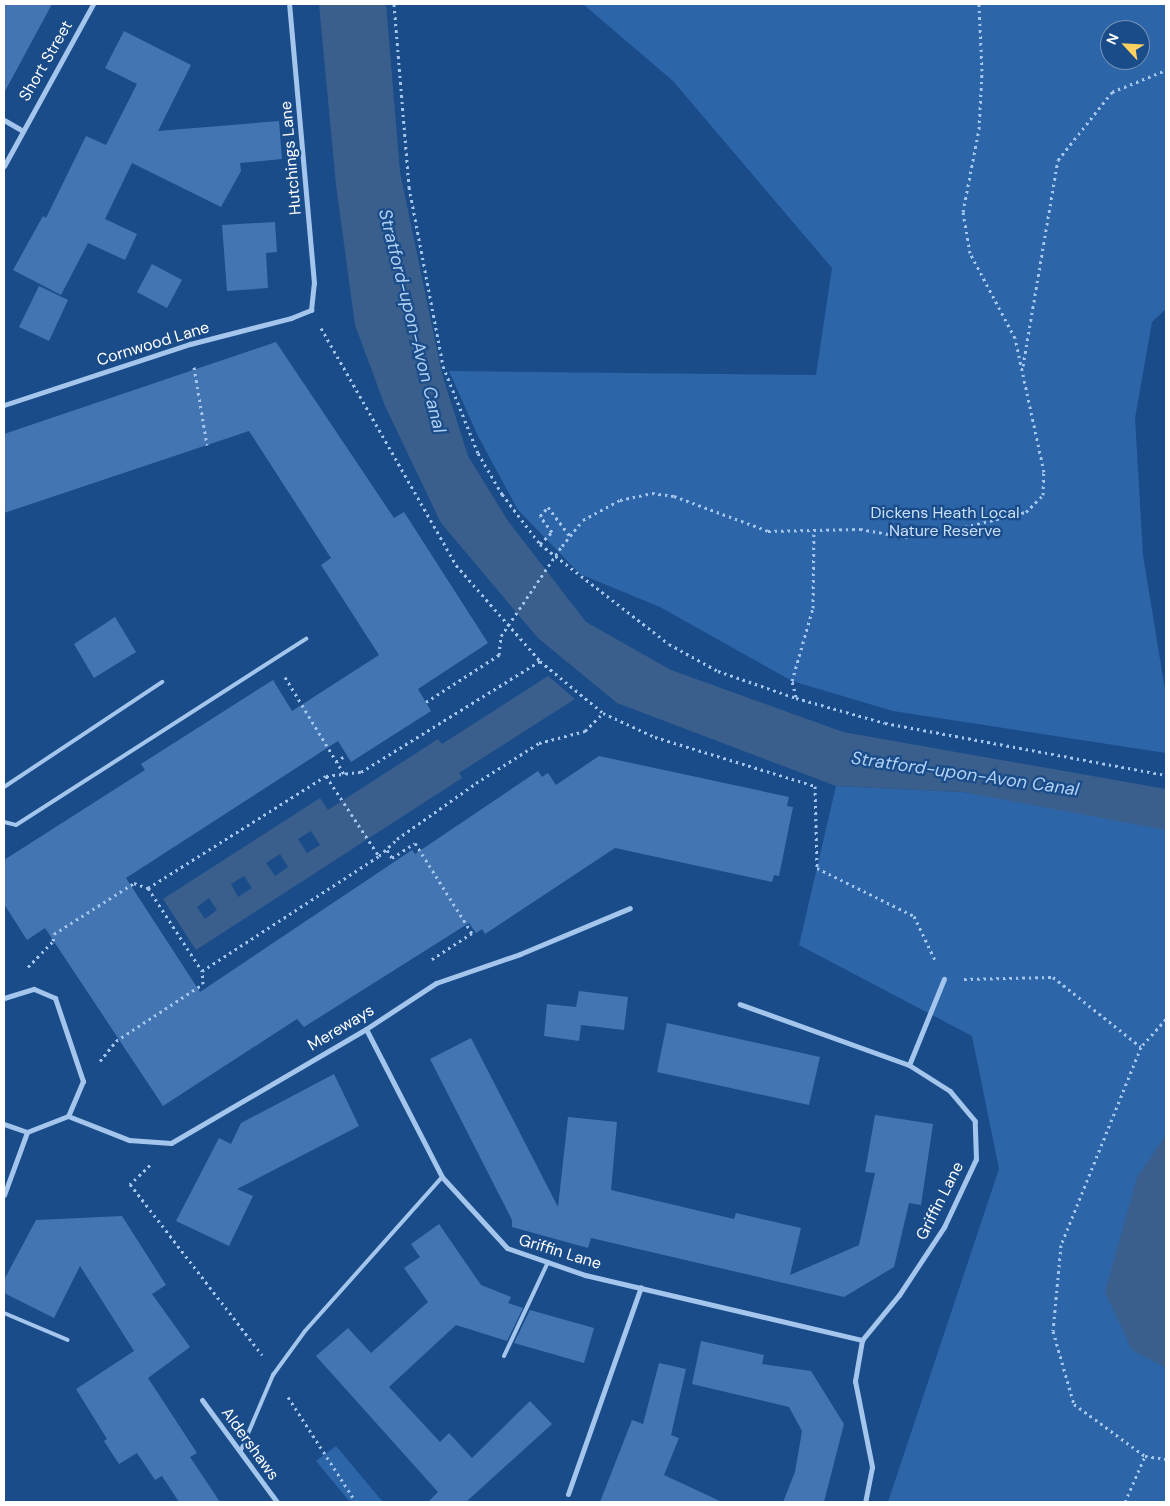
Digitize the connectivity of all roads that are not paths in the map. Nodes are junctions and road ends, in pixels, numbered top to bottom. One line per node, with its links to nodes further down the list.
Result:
1 (93, 4): 4 (street, Short Street)
2 (289, 4): 6 (street, Hutchings Lane)
3 (4, 120): 4 (street)
4 (21, 130): 5 (street, Short Street)
5 (4, 166)
6 (311, 310): 7 (street, Cornwood Lane)
7 (4, 406)
8 (306, 639): 11 (lane)
9 (162, 682): 10 (lane)
10 (4, 787)
11 (4, 822)
12 (630, 908): 16 (street, Mereways)
13 (944, 979): 17 (street)
14 (4, 998): 18 (street)
15 (740, 1004): 17 (street, Griffin Lane)
16 (366, 1029): 18 (street, Mereways); 21 (street, Griffin Lane)
17 (909, 1065): 27 (street, Griffin Lane)
18 (68, 1116): 20 (street)
19 (4, 1124): 20 (street)
20 (27, 1132): 22 (street)
21 (442, 1177): 23 (street, Griffin Lane); 30 (lane)
22 (4, 1195)
23 (548, 1262): 24 (street, Griffin Lane); 28 (lane)
24 (641, 1287): 27 (street, Griffin Lane); 31 (street)
25 (4, 1313): 26 (lane)
26 (68, 1340)
27 (862, 1340): 33 (street, Griffin Lane)
28 (504, 1356)
29 (202, 1400): 30 (street, Aldershaws)
30 (241, 1450): 32 (street, Aldershaws)
31 (568, 1494)
32 (277, 1502)
33 (865, 1502)

